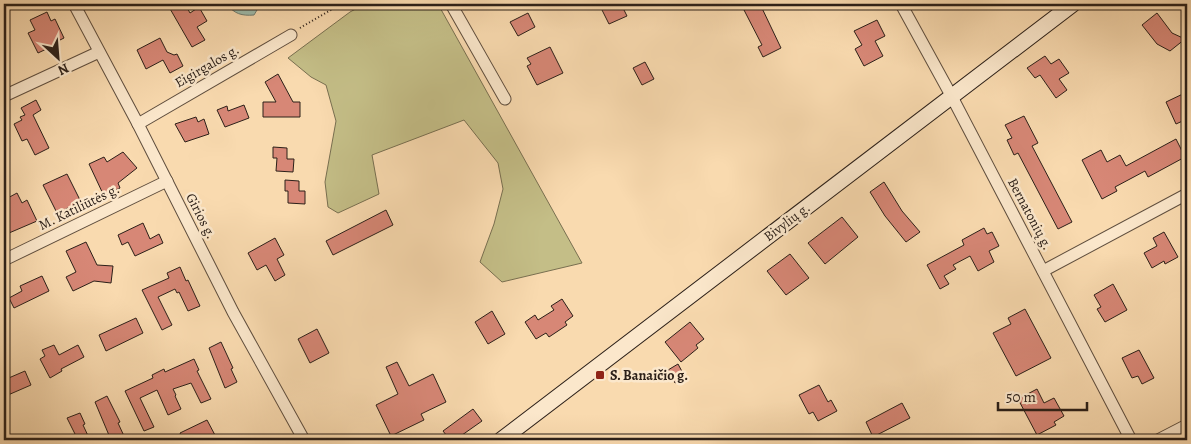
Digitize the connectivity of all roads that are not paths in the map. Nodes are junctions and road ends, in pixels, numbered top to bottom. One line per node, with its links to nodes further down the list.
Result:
1 (74, 4): 6 (street, Girios g.)
2 (451, 4): 9 (street)
3 (901, 4): 8 (street, Bernatonių g.)
4 (1072, 4): 8 (street, Bivylių g.)
5 (291, 34): 10 (street, Eigirgalos g.)
6 (99, 52): 7 (street); 10 (street, Girios g.)
7 (4, 96)
8 (952, 97): 14 (street, Bernatonių g.); 17 (street, Bivylių g.)
9 (505, 99)
10 (138, 124): 11 (street, Girios g.)
11 (167, 181): 13 (street, M. Katiliūtės g.); 16 (street, Girios g.)
12 (1187, 194): 14 (street)
13 (4, 260)
14 (1043, 271): 18 (street, Bernatonių g.)
15 (1187, 425): 19 (street)
16 (304, 440)
17 (501, 440)
18 (1131, 440)
19 (1158, 440)

